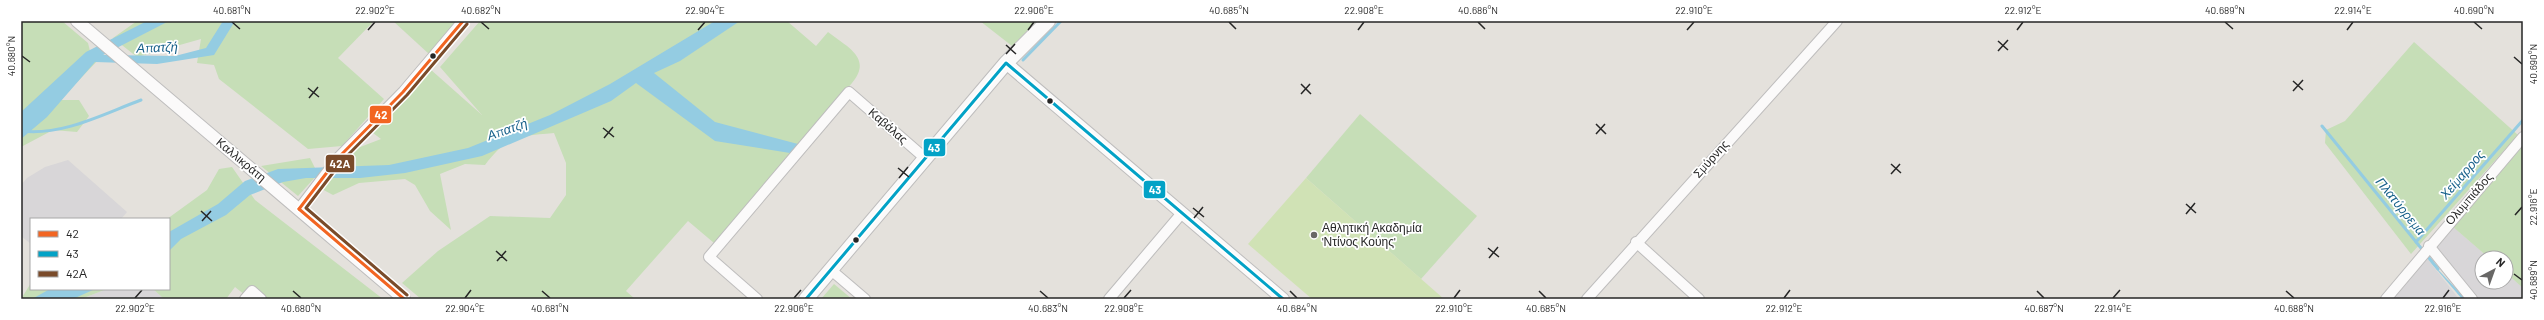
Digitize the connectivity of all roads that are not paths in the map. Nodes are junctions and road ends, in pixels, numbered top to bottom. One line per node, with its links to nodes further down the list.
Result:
1 (77, 21): 8 (street, Καλλικράτη)
2 (463, 21): 8 (street)
3 (1048, 21): 5 (main road)
4 (1836, 21): 10 (street, Σμύρνης)
5 (1006, 63): 7 (main road); 9 (street)
6 (2523, 137): 11 (street, Ολυμπιάδος)
7 (926, 159): 12 (main road); 16 (street, Καβάλας)
8 (299, 210): 15 (street, Καλλικράτη)
9 (1182, 213): 19 (street); 20 (street)
10 (1636, 242): 21 (street, Σμύρνης); 22 (street)
11 (2429, 246): 23 (street, Ολυμπιάδος); 24 (street)
12 (831, 270): 17 (main road); 18 (street)
13 (245, 299): 14 (street)
14 (261, 299)
15 (404, 299)
16 (757, 299)
17 (806, 299)
18 (865, 299)
19 (1109, 299)
20 (1283, 299)
21 (1587, 299)
22 (1699, 299)
23 (2386, 299)
24 (2472, 299)

